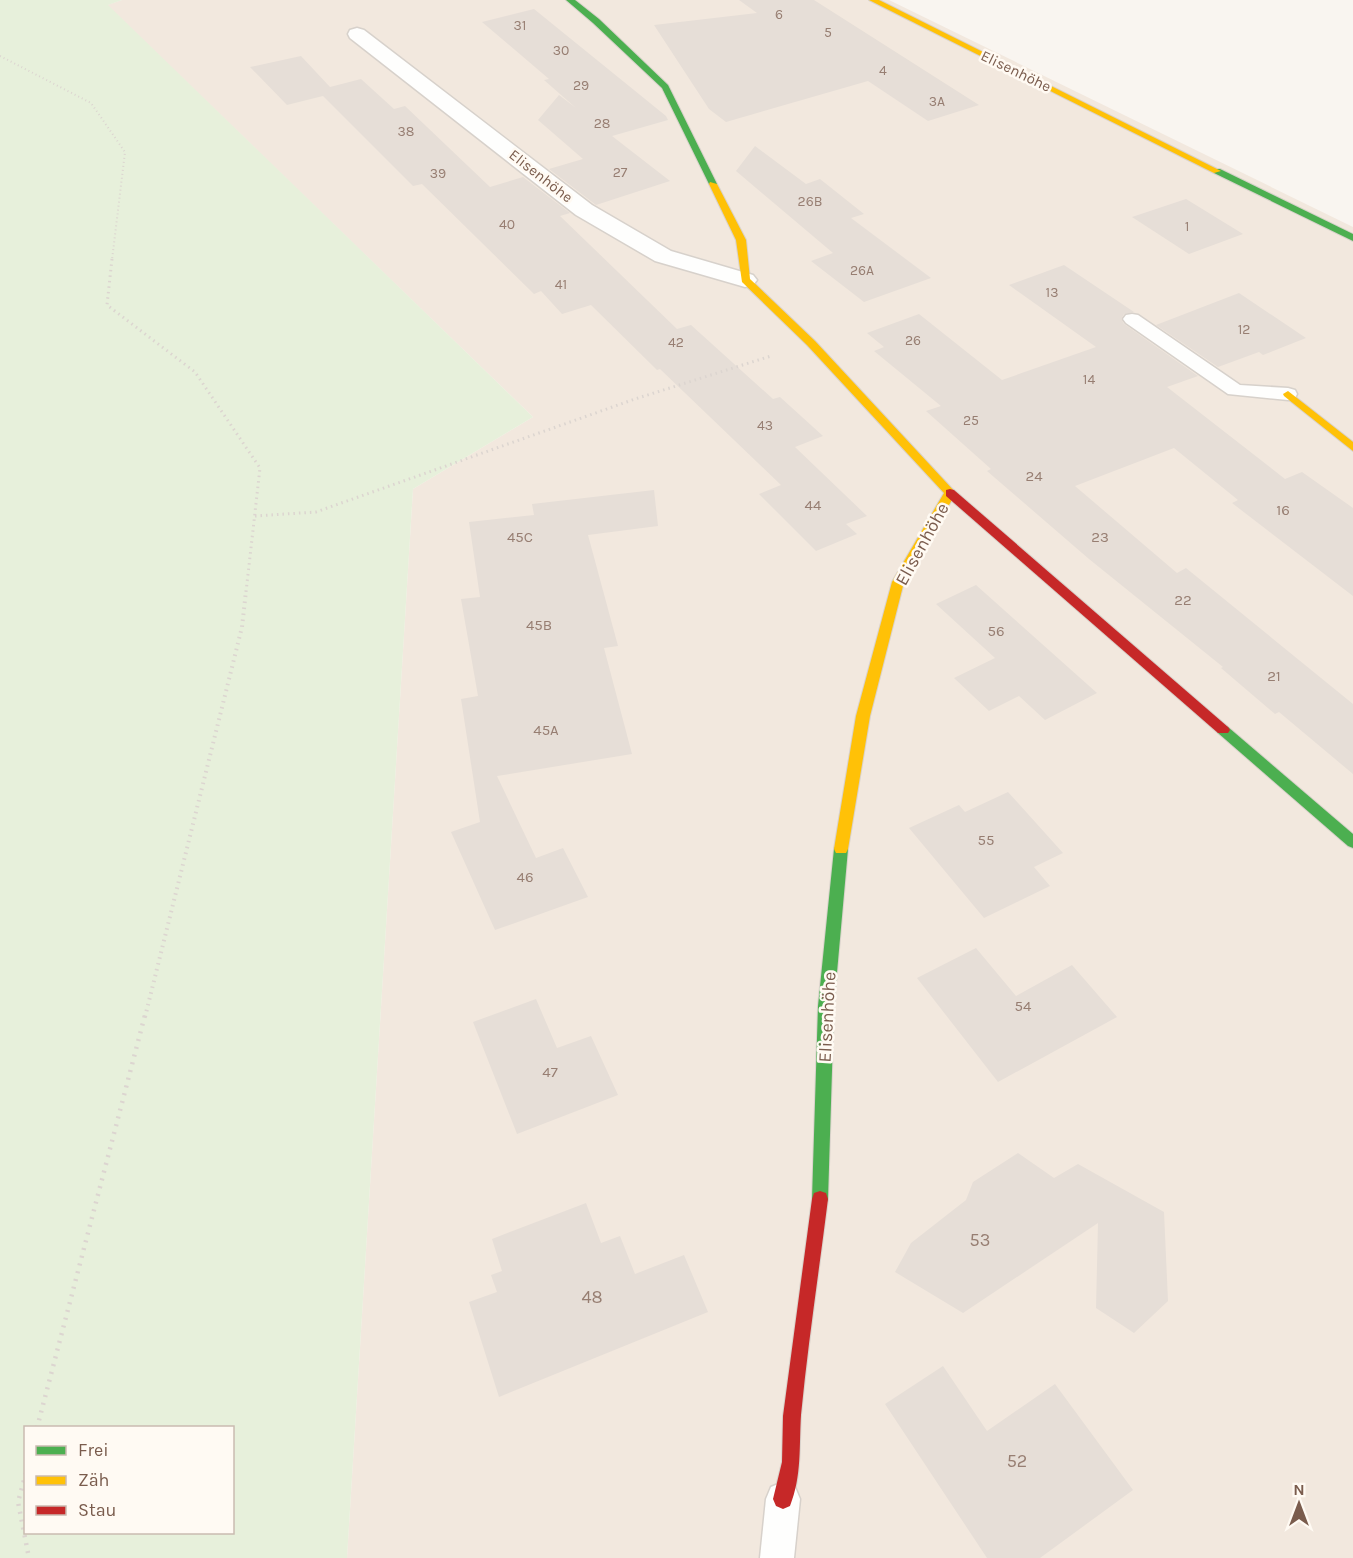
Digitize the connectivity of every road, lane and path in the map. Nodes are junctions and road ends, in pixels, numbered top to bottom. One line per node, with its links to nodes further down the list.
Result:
1 (570, 0): 6 (street)
2 (873, 0): 5 (street, Elisenhöhe)
3 (357, 34): 6 (street, Elisenhöhe)
4 (0, 56): 12 (path)
5 (1353, 238)
6 (746, 280): 8 (street, Elisenhöhe)
7 (1132, 319): 9 (lane)
8 (811, 343): 11 (street, Elisenhöhe); 12 (path)
9 (1288, 394): 10 (street)
10 (1353, 448)
11 (950, 493): 13 (street, Elisenhöhe); 16 (street, Elisenhöhe)
12 (255, 516): 14 (path)
13 (1353, 842)
14 (38, 1426)
15 (24, 1480): 17 (path)
16 (783, 1499): 20 (lane, Elisenhöhe)
17 (24, 1533)
18 (24, 1534): 19 (path)
19 (29, 1558)
20 (777, 1558)

